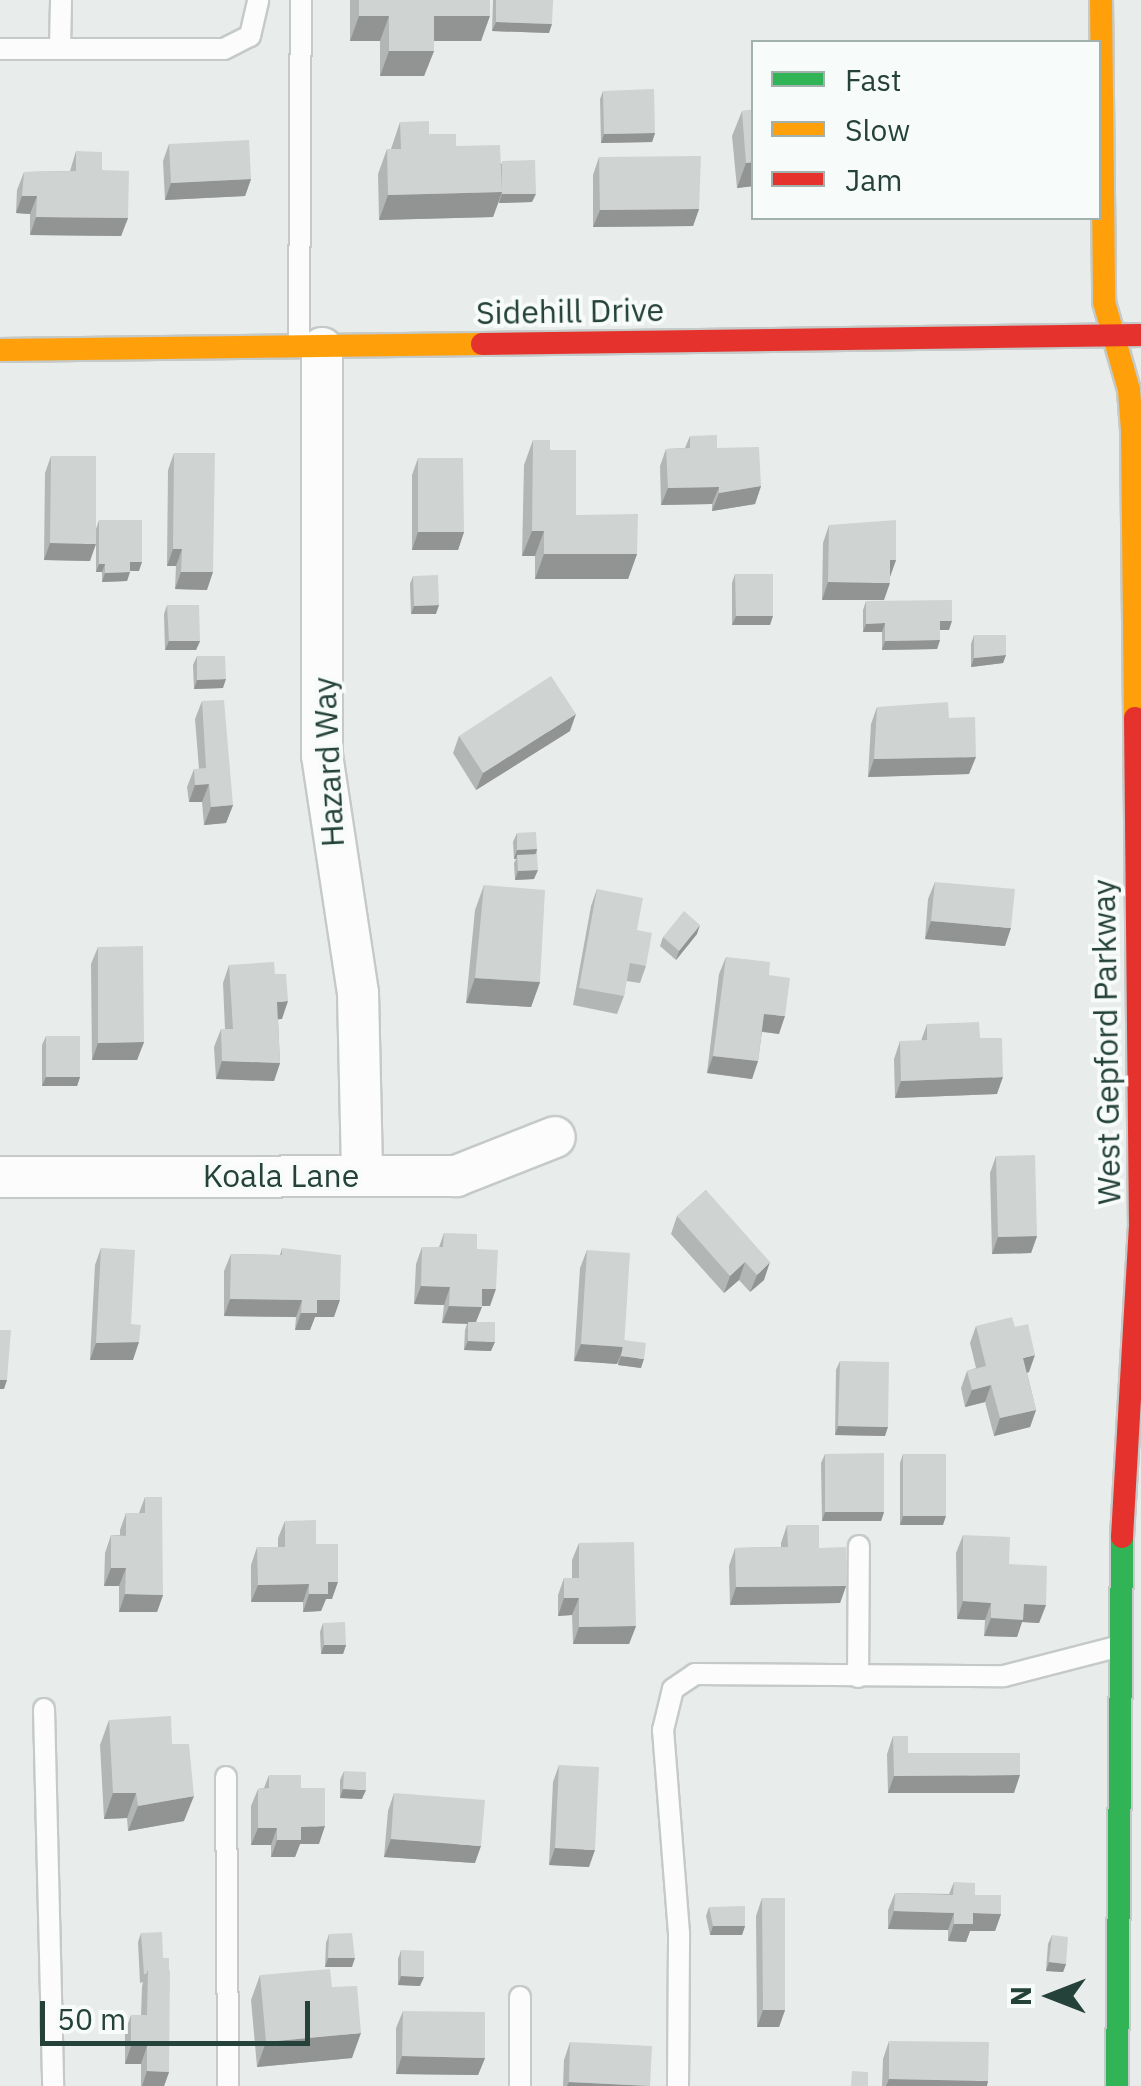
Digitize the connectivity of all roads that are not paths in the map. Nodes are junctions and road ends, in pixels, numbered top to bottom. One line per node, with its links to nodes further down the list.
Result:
1 (61, 0): 6 (lane)
2 (258, 0): 6 (lane)
3 (301, 0): 9 (lane)
4 (1101, 0): 7 (street, West Gepford Parkway)
5 (0, 49): 6 (lane)
6 (60, 49)
7 (1112, 335): 8 (street, Sidehill Drive); 9 (street, Sidehill Drive); 15 (street, West Gepford Parkway)
8 (1141, 335)
9 (310, 348): 10 (street, Sidehill Drive); 12 (street, Hazard Way)
10 (0, 350)
11 (554, 1137): 12 (street, Koala Lane)
12 (362, 1174): 13 (street, Koala Lane)
13 (0, 1177)
14 (859, 1546): 16 (lane)
15 (1122, 1646): 16 (lane); 24 (street, West Gepford Parkway)
16 (858, 1677): 23 (lane)
17 (44, 1709): 20 (lane)
18 (226, 1776): 21 (lane)
19 (520, 1997): 22 (lane)
20 (53, 2086)
21 (228, 2086)
22 (520, 2086)
23 (678, 2086)
24 (1118, 2086)

